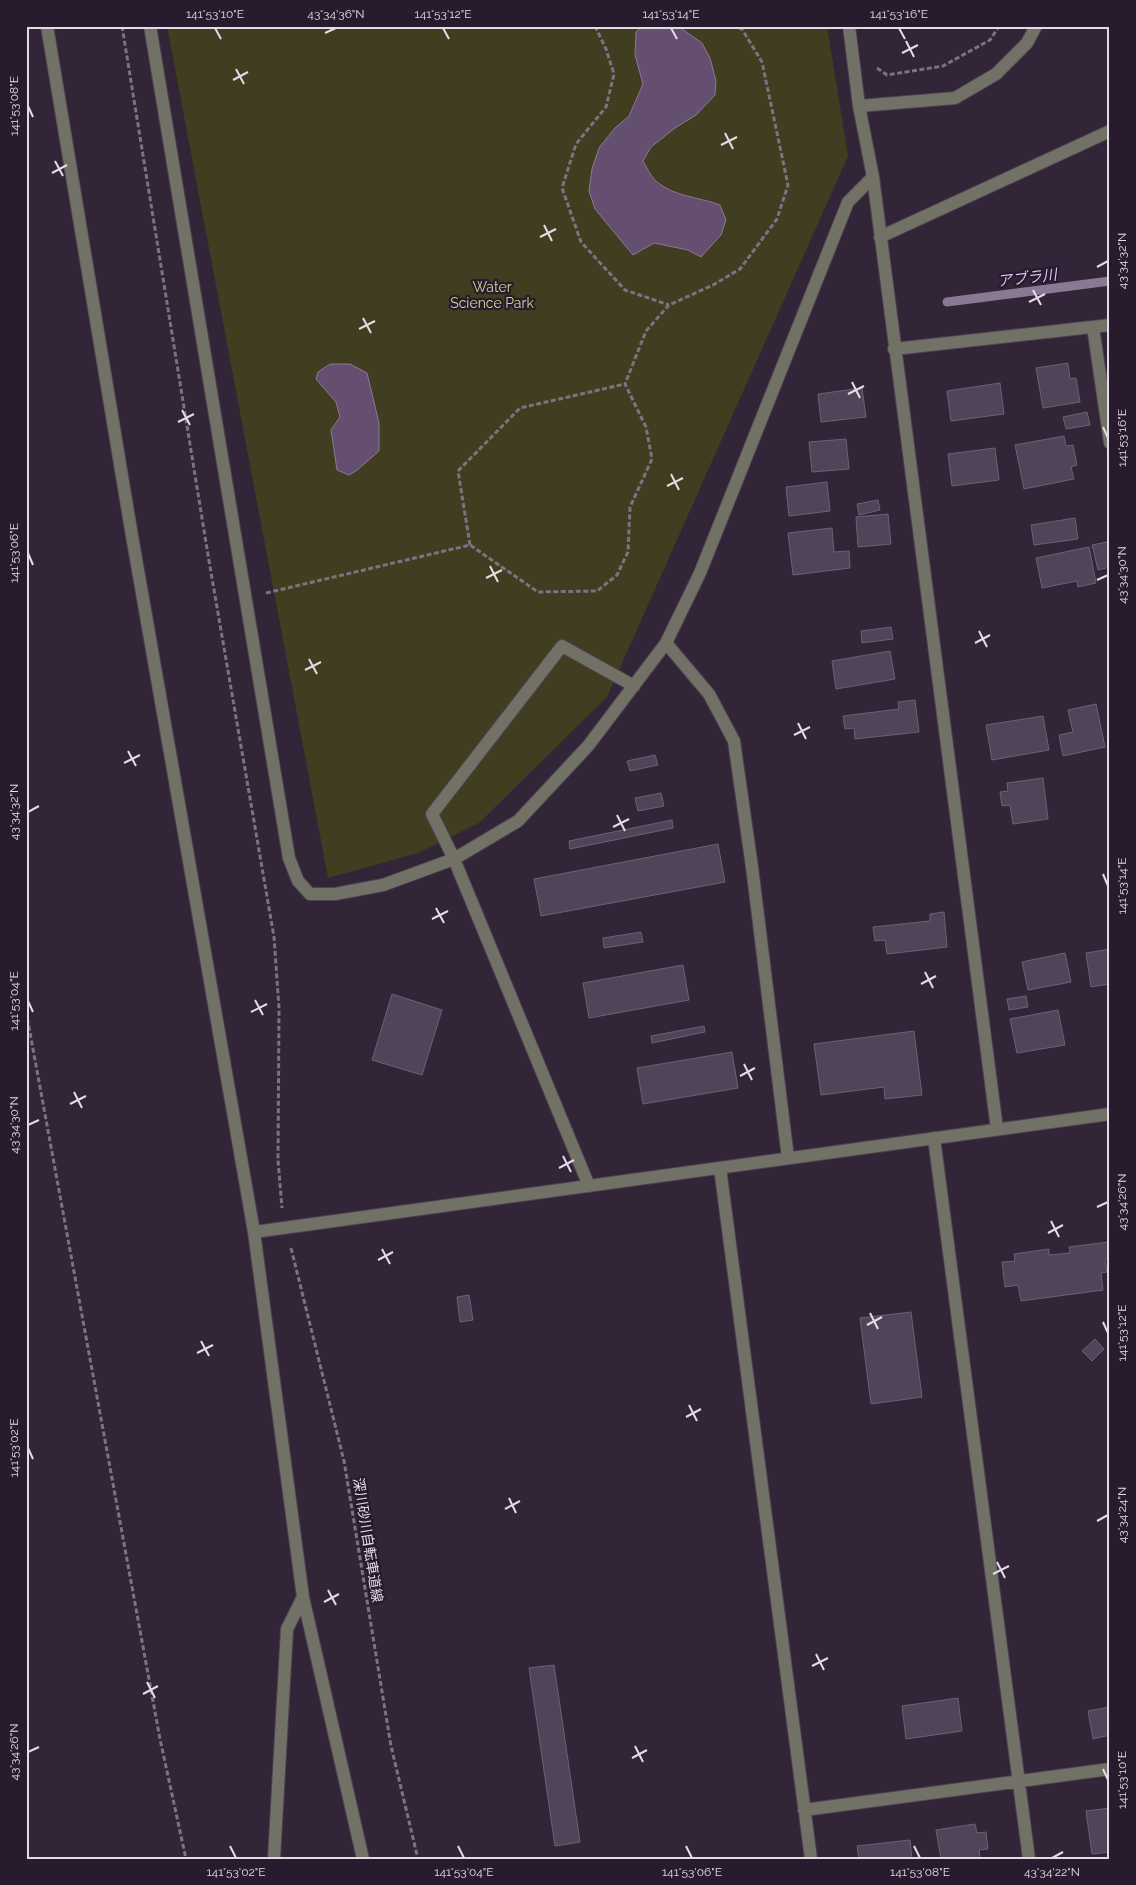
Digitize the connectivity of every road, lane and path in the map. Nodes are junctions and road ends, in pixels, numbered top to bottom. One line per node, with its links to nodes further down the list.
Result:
1 (47, 26): 33 (street)
2 (122, 26): 32 (path, 深川砂川自転車道線)
3 (150, 26): 21 (street)
4 (595, 26): 14 (path)
5 (733, 26): 14 (path)
6 (849, 26): 10 (street)
7 (999, 26): 9 (path)
8 (1036, 26): 10 (street)
9 (874, 66)
10 (858, 106): 12 (street)
11 (1110, 131): 13 (street)
12 (873, 177): 13 (street); 22 (street)
13 (880, 237): 17 (street)
14 (669, 305): 18 (path)
15 (1110, 326): 16 (street)
16 (1093, 327): 17 (street); 19 (street)
17 (894, 349): 27 (street)
18 (625, 384): 20 (path); 20 (path)
19 (1110, 443)
20 (470, 546): 21 (path)
21 (246, 597): 24 (street)
22 (666, 643): 23 (street); 29 (street)
23 (634, 686): 24 (street); 24 (street)
24 (454, 859): 31 (street)
25 (26, 1011): 38 (path)
26 (1110, 1114): 27 (street)
27 (997, 1129): 28 (street)
28 (934, 1138): 29 (street); 36 (street)
29 (788, 1158): 30 (street)
30 (720, 1168): 31 (street); 37 (street)
31 (589, 1186): 32 (street)
32 (286, 1228): 33 (street); 41 (path, 深川砂川自転車道線)
33 (254, 1232): 34 (street)
34 (303, 1597): 39 (street); 40 (street)
35 (1110, 1769): 36 (street)
36 (1018, 1781): 37 (street); 43 (street)
37 (804, 1810): 42 (street)
38 (186, 1859)
39 (274, 1859)
40 (363, 1859)
41 (418, 1859)
42 (810, 1859)
43 (1029, 1859)

